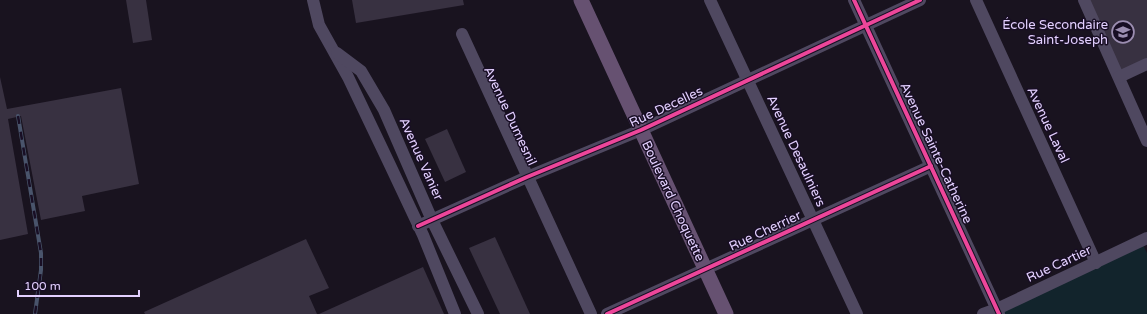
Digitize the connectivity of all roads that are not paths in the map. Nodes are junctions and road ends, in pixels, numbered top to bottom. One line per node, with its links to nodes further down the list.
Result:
1 (312, 0): 10 (street, Avenue Vanier)
2 (581, 0): 14 (main road, Boulevard Choquette)
3 (710, 0): 13 (street, Avenue Desaulniers)
4 (854, 0): 8 (street, Avenue Sainte-Catherine)
5 (920, 0): 8 (street, Rue Decelles)
6 (976, 0): 24 (street, Avenue Laval)
7 (1084, 0): 12 (street)
8 (866, 25): 13 (street, Rue Decelles); 18 (street, Avenue Sainte-Catherine)
9 (462, 34): 19 (street, Avenue Dumesnil)
10 (332, 50): 16 (street, Avenue Vanier); 17 (street, Avenue Vanier)
11 (1147, 64): 12 (street)
12 (1119, 77): 15 (street)
13 (748, 80): 14 (street, Rue Decelles); 21 (street, Avenue Desaulniers)
14 (641, 130): 19 (street, Rue Decelles); 25 (main road, Boulevard Choquette)
15 (1147, 141)
16 (406, 160): 17 (street); 20 (street, Avenue Vanier)
17 (390, 165): 22 (street, Avenue Vanier)
18 (931, 166): 21 (street, Rue Cherrier); 27 (street, Avenue Sainte-Catherine)
19 (527, 177): 20 (street, Rue Decelles); 29 (street, Avenue Dumesnil)
20 (432, 220): 22 (street, Rue Decelles); 26 (street, Avenue Vanier)
21 (812, 220): 25 (street, Rue Cherrier); 32 (street, Avenue Desaulniers)
22 (418, 226): 28 (street, Avenue Vanier)
23 (1147, 238): 24 (street, Rue Cartier)
24 (1096, 263): 27 (street, Rue Cartier)
25 (705, 269): 30 (street, Rue Cherrier); 31 (main road, Boulevard Choquette)
26 (473, 312)
27 (998, 312): 33 (street, Rue Cartier)
28 (455, 314)
29 (591, 314)
30 (608, 314)
31 (726, 314)
32 (857, 314)
33 (983, 314)

